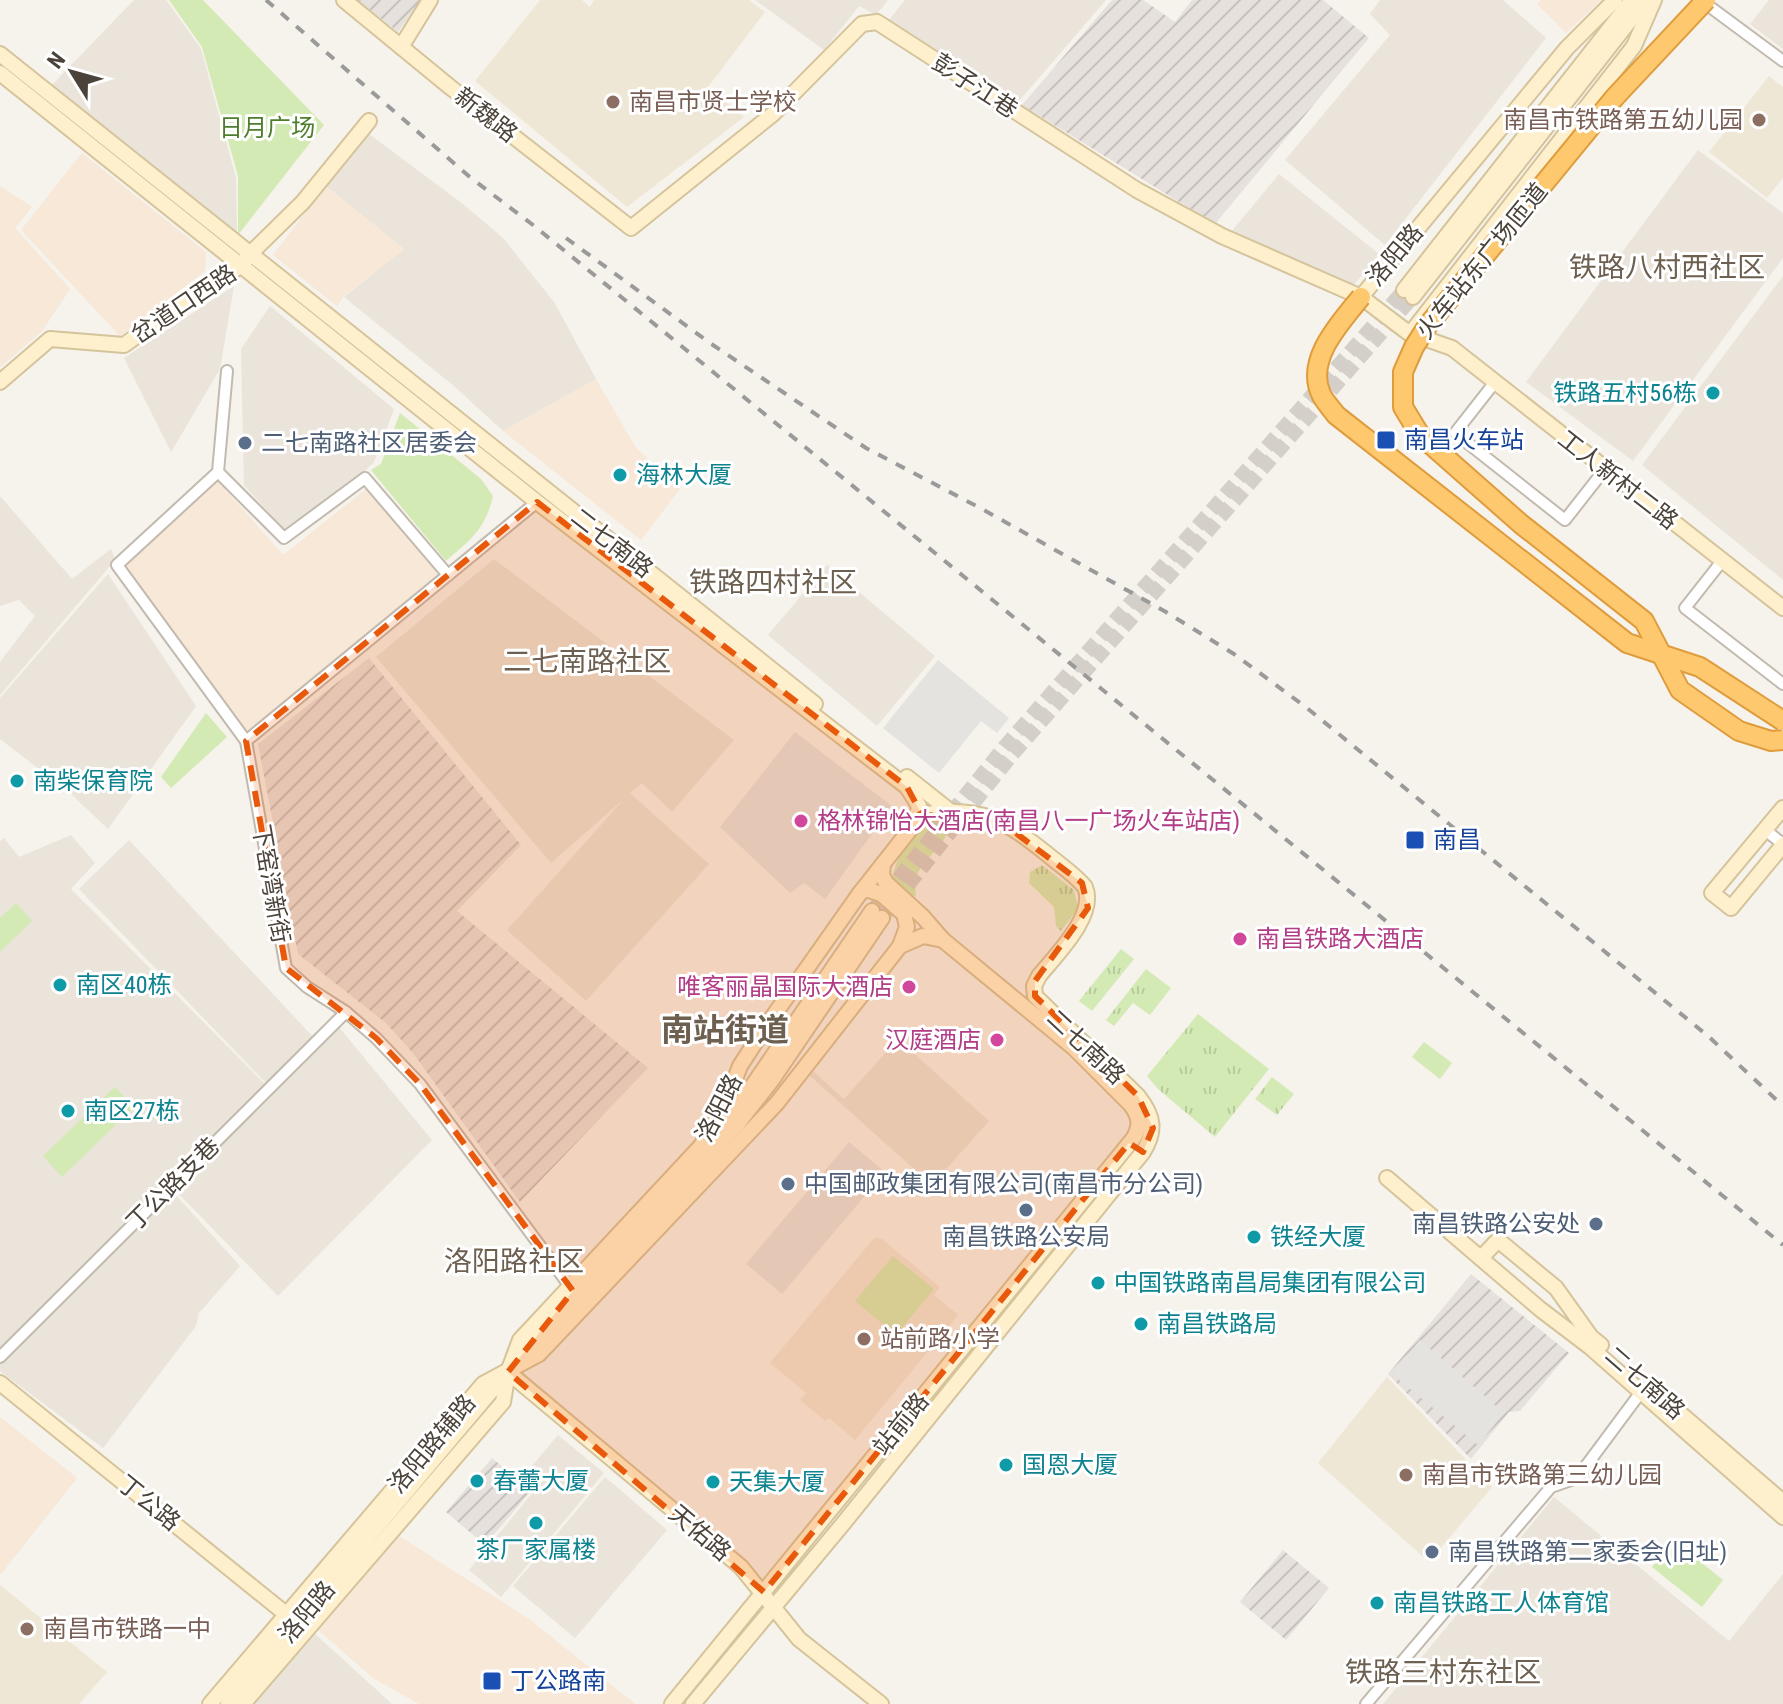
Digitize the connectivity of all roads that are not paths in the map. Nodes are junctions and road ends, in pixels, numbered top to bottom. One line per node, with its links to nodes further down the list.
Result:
1 (344, 0): 8 (main road, 新魏路)
2 (430, 0): 8 (main road)
3 (1615, 0): 15 (main road, 洛阳路)
4 (1632, 0): 5 (main road, 洛阳路)
5 (1646, 0)
6 (1654, 0): 16 (main road)
7 (1703, 0): 10 (street); 26 (highway, 火车站东广场匝道, bridge)
8 (401, 47): 13 (main road, 新魏路)
9 (0, 54): 14 (main road, 二七南路)
10 (1783, 61)
11 (0, 73): 14 (main road, 二七南路)
12 (369, 121): 14 (main road, 岔道口西路)
13 (631, 228): 15 (main road, 彭子江巷)
14 (246, 260): 18 (main road, 岔道口西路); 22 (main road, 二七南路); 32 (main road, 二七南路)
15 (1361, 297): 16 (main road, 洛阳路); 26 (highway, bridge)
16 (1410, 334): 19 (main road, 工人新村二路)
17 (227, 371): 21 (street)
18 (0, 382)
19 (1495, 382): 20 (main road, 工人新村二路); 20 (street)
20 (1605, 469): 23 (main road, 工人新村二路)
21 (218, 472): 24 (street); 30 (street)
22 (537, 502): 24 (street); 33 (main road, 二七南路)
23 (1722, 561): 25 (main road, 工人新村二路); 27 (street)
24 (448, 575): 30 (street)
25 (1783, 608)
26 (1664, 656): 28 (highway, bridge); 29 (highway, 火车站东广场匝道, bridge)
27 (1783, 684)
28 (1783, 721)
29 (1783, 740)
30 (246, 741): 40 (street, 下窑湾新街)
31 (1783, 808): 34 (main road)
32 (950, 812): 33 (main road); 42 (main road, 二七南路)
33 (916, 822): 36 (main road)
34 (1765, 830): 35 (street); 35 (main road)
35 (1783, 845)
36 (883, 864): 37 (main road, 洛阳路); 38 (main road, 二七南路)
37 (860, 893): 39 (main road); 45 (main road, 洛阳路)
38 (943, 940): 39 (main road); 41 (main road, 二七南路)
39 (900, 946): 47 (main road, 洛阳路)
40 (346, 1012): 45 (street, 下窑湾新街); 46 (street, 丁公路支巷)
41 (1129, 1143): 42 (main road); 52 (main road, 站前路)
42 (1143, 1152): 53 (main road, 站前路)
43 (1387, 1178): 44 (main road, 二七南路)
44 (1482, 1257): 49 (main road, 二七南路); 50 (main road, 二七南路)
45 (571, 1288): 47 (main road, 洛阳路); 47 (main road, 洛阳路)
46 (0, 1357)
47 (508, 1372): 52 (main road, 天佑路); 54 (main road, 洛阳路辅路); 58 (main road, 洛阳路辅路)
48 (0, 1383): 54 (main road, 丁公路)
49 (1641, 1392): 51 (main road, 二七南路); 61 (street)
50 (1783, 1502)
51 (1783, 1517)
52 (764, 1592): 53 (main road, 天佑路); 55 (main road, 站前路)
53 (774, 1607): 59 (main road, 站前路); 60 (main road, 天佑路)
54 (293, 1619): 56 (main road, 洛阳路辅路); 57 (main road, 洛阳路)
55 (672, 1703)
56 (210, 1704)
57 (228, 1704)
58 (243, 1704)
59 (693, 1704)
60 (881, 1704)
61 (1366, 1704)

